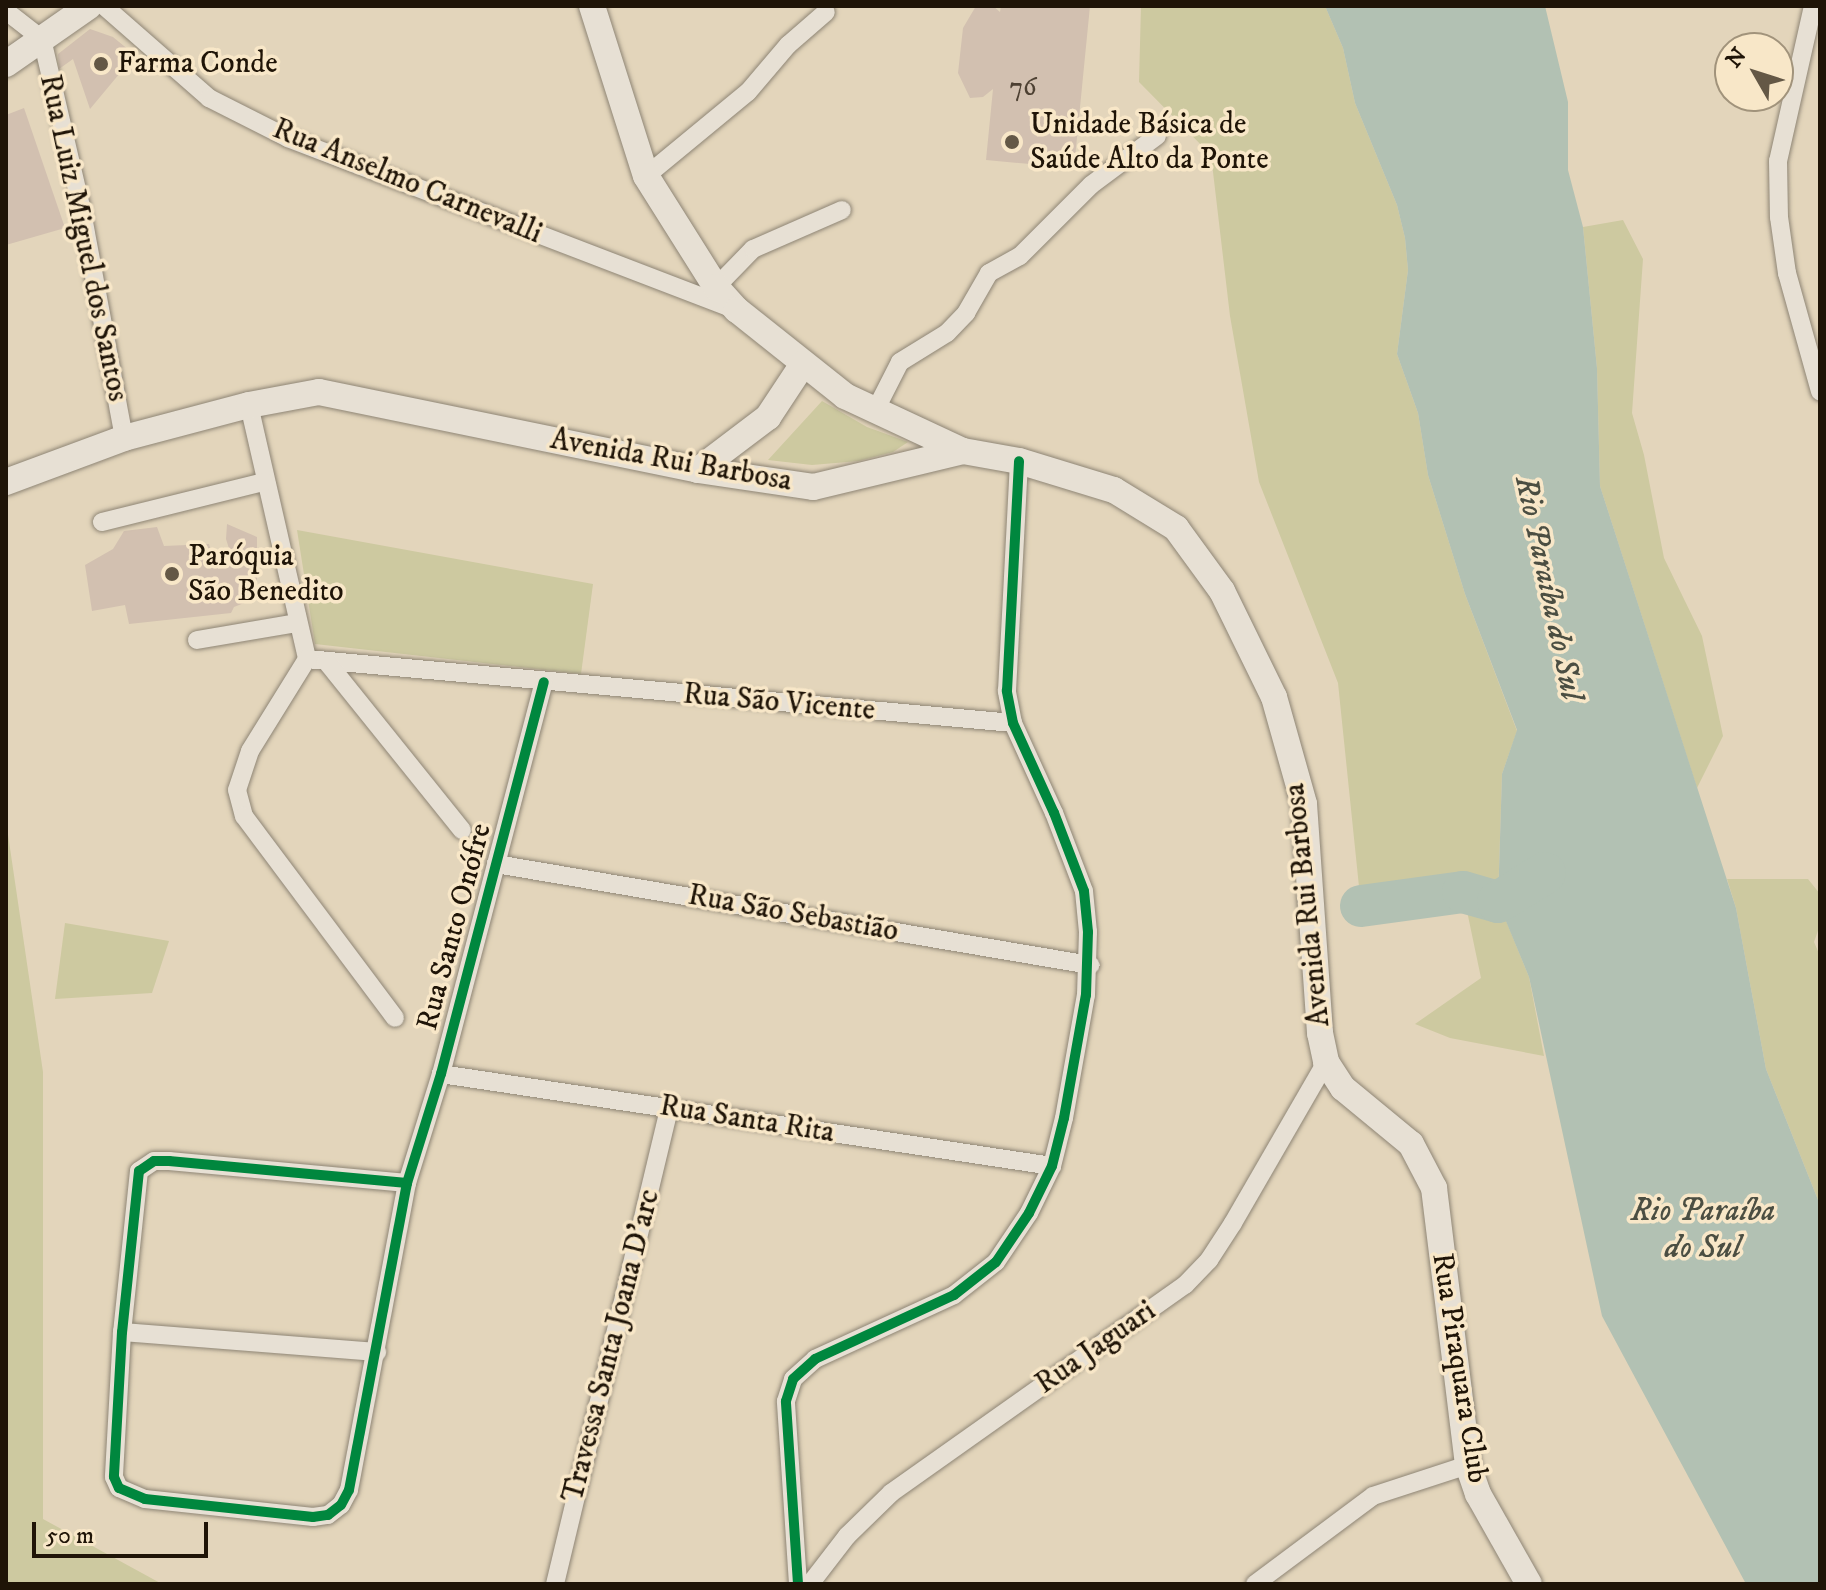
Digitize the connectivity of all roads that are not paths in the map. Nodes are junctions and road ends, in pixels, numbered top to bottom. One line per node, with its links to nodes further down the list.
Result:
1 (89, 6): 7 (main road)
2 (104, 6): 13 (street, Rua Anselmo Carnevalli)
3 (592, 6): 10 (main road)
4 (1813, 6): 15 (street)
5 (6, 11): 7 (street)
6 (826, 12): 10 (street)
7 (42, 39): 8 (main road); 18 (street, Rua Luiz Miguel dos Santos)
8 (6, 64)
9 (1157, 136): 17 (street)
10 (646, 176): 12 (main road)
11 (842, 210): 12 (street)
12 (716, 287): 13 (main road)
13 (737, 310): 14 (main road)
14 (803, 364): 17 (main road); 21 (main road)
15 (1820, 391)
16 (249, 405): 18 (main road, Avenida Rui Barbosa); 21 (main road, Avenida Rui Barbosa); 23 (street)
17 (875, 411): 19 (main road)
18 (124, 438): 22 (main road, Avenida Rui Barbosa)
19 (963, 451): 20 (main road, Avenida Rui Barbosa); 21 (main road, Avenida Rui Barbosa)
20 (1019, 461): 30 (street); 35 (main road, Avenida Rui Barbosa)
21 (698, 470)
22 (6, 482)
23 (264, 482): 24 (street); 25 (street)
24 (102, 522)
25 (298, 623): 26 (street); 27 (street)
26 (197, 640)
27 (307, 659): 28 (street, Rua São Vicente); 34 (street)
28 (326, 661): 29 (street, Rua São Vicente); 31 (street)
29 (544, 682): 30 (street, Rua São Vicente); 32 (street, Rua Santo Onófre)
30 (1013, 723): 33 (street)
31 (462, 830)
32 (496, 864): 33 (street, Rua São Sebastião); 36 (street, Rua Santo Onófre)
33 (1090, 965): 39 (street)
34 (395, 1018)
35 (1326, 1062): 38 (main road, Avenida Rui Barbosa); 46 (street, Rua Jaguari)
36 (441, 1074): 37 (street, Rua Santa Rita); 40 (street, Rua Santo Onófre)
37 (669, 1109): 39 (street, Rua Santa Rita); 44 (street, Travessa Santa Joana D'arc)
38 (1411, 1144): 43 (main road, Rua Piraquara Club)
39 (1052, 1166): 45 (street)
40 (407, 1183): 41 (street); 42 (street, Rua Santo Onófre)
41 (122, 1332): 42 (street); 42 (street, Rua Santo Onófre)
42 (377, 1352)
43 (1468, 1465): 47 (street); 48 (main road, Rua Piraquara Club)
44 (555, 1584)
45 (798, 1584)
46 (810, 1584)
47 (1255, 1584)
48 (1529, 1584)

